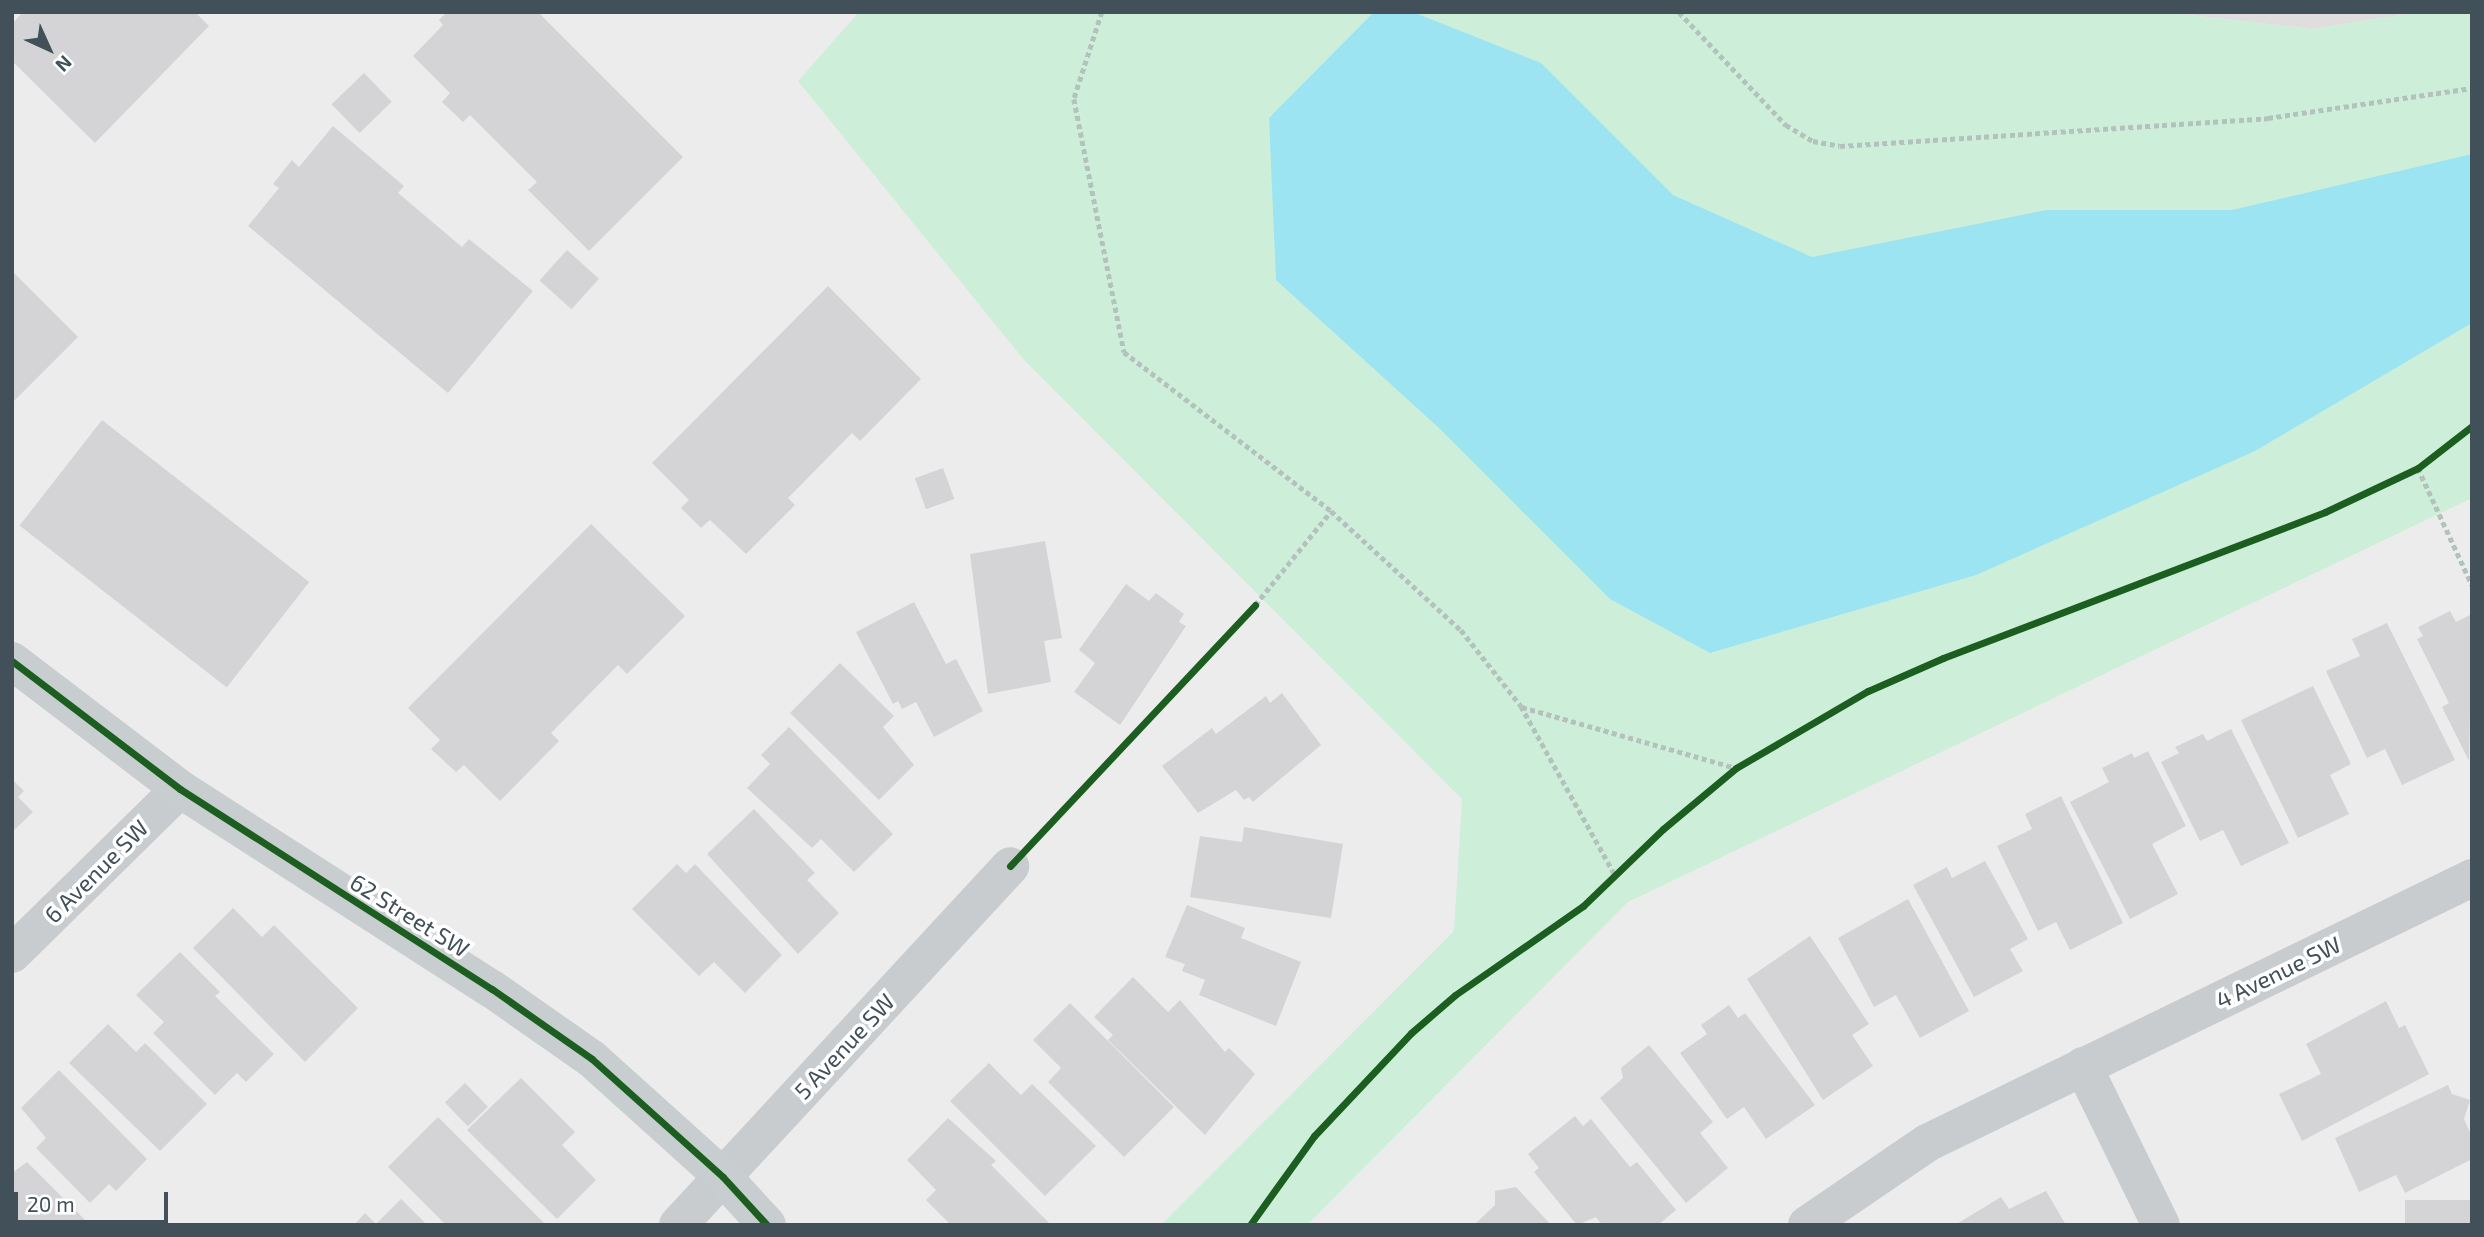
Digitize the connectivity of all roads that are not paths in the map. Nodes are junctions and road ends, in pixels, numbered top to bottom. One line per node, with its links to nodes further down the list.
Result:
1 (12, 660): 2 (street, 62 Street SW)
2 (180, 789): 5 (street, 6 Avenue SW); 7 (street, 62 Street SW)
3 (1010, 866): 7 (street, 5 Avenue SW)
4 (2472, 878): 6 (street, 4 Avenue SW)
5 (12, 954)
6 (2083, 1066): 10 (street, 4 Avenue SW); 11 (street)
7 (723, 1177): 8 (street, 5 Avenue SW); 9 (street, 62 Street SW)
8 (678, 1225)
9 (767, 1225)
10 (1807, 1225)
11 (2161, 1225)

